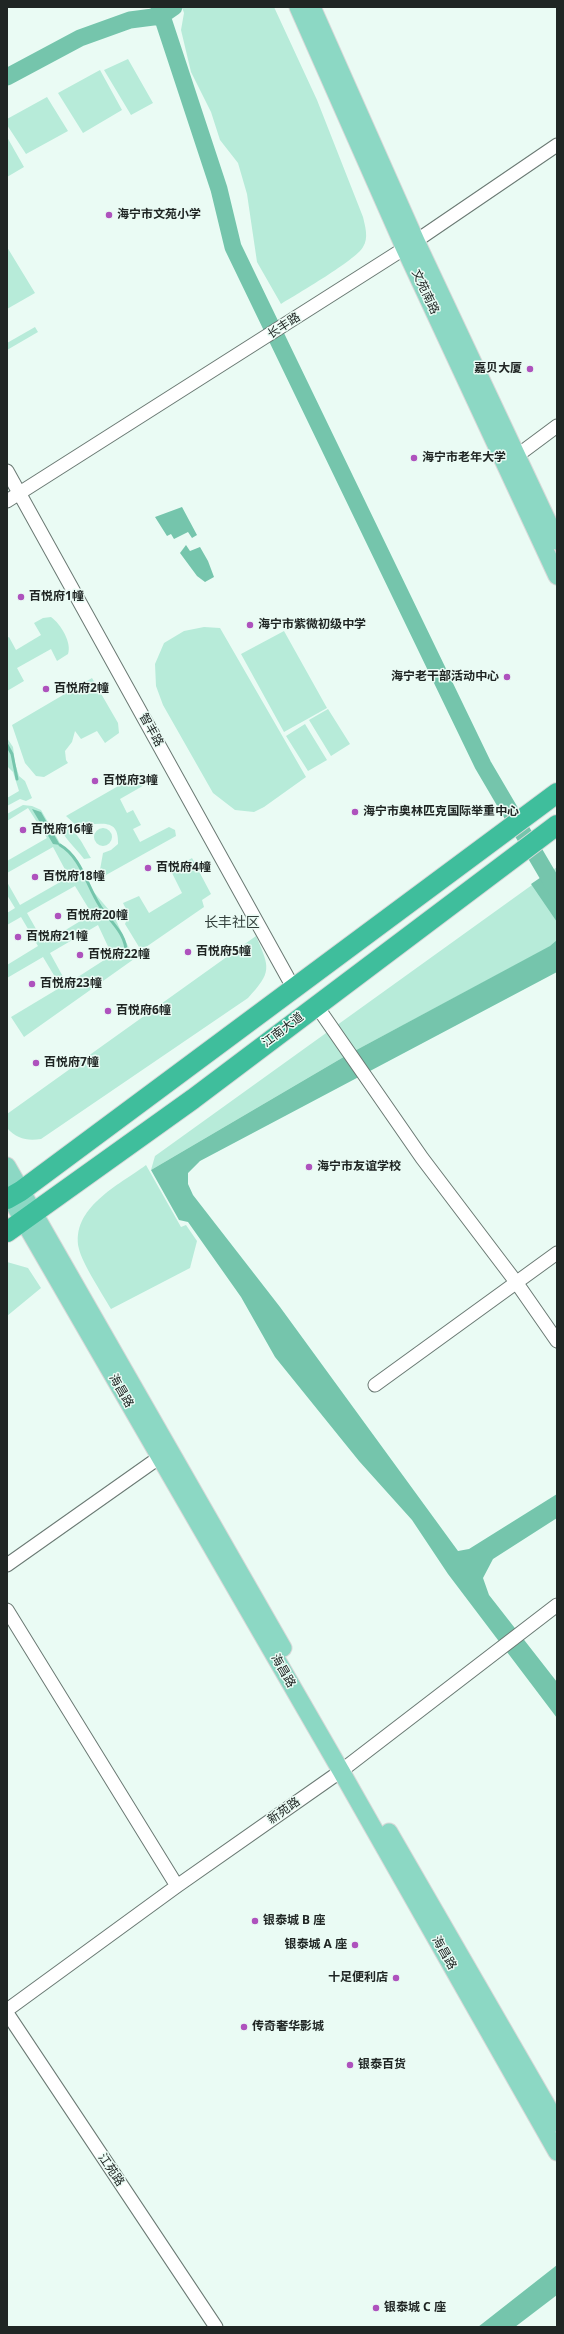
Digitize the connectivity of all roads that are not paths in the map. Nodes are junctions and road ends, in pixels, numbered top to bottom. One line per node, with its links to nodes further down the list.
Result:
1 (298, 7): 4 (main road, 文苑南路)
2 (312, 7): 4 (main road, 文苑南路)
3 (557, 145): 4 (street, 长丰路)
4 (410, 244): 6 (main road, 文苑南路); 8 (street, 长丰路)
5 (557, 426): 6 (street)
6 (511, 460): 10 (main road, 文苑南路); 11 (main road, 文苑南路)
7 (7, 471): 8 (street, 智丰路)
8 (20, 493): 9 (street, 长丰路); 14 (street, 智丰路)
9 (7, 501)
10 (557, 541)
11 (557, 576)
12 (551, 798): 14 (highway)
13 (557, 825): 15 (highway, 江南大道)
14 (294, 989): 17 (highway)
15 (316, 1005): 18 (highway, 江南大道); 21 (street)
16 (7, 1166): 17 (main road, 海昌路)
17 (11, 1194): 18 (main road, 海昌路)
18 (29, 1216): 19 (highway, 江南大道); 24 (main road, 海昌路)
19 (7, 1232)
20 (557, 1253): 21 (street)
21 (516, 1282): 22 (street); 23 (street)
22 (557, 1341)
23 (375, 1384)
24 (165, 1454): 25 (street); 28 (main road, 海昌路)
25 (7, 1565)
26 (557, 1604): 28 (street, 新苑路)
27 (7, 1610): 29 (street)
28 (345, 1768): 29 (street, 新苑路); 31 (main road, 海昌路); 32 (main road, 海昌路)
29 (177, 1886): 30 (street, 新苑路)
30 (7, 2011): 33 (street, 江苑路)
31 (557, 2123)
32 (557, 2152)
33 (216, 2327)

